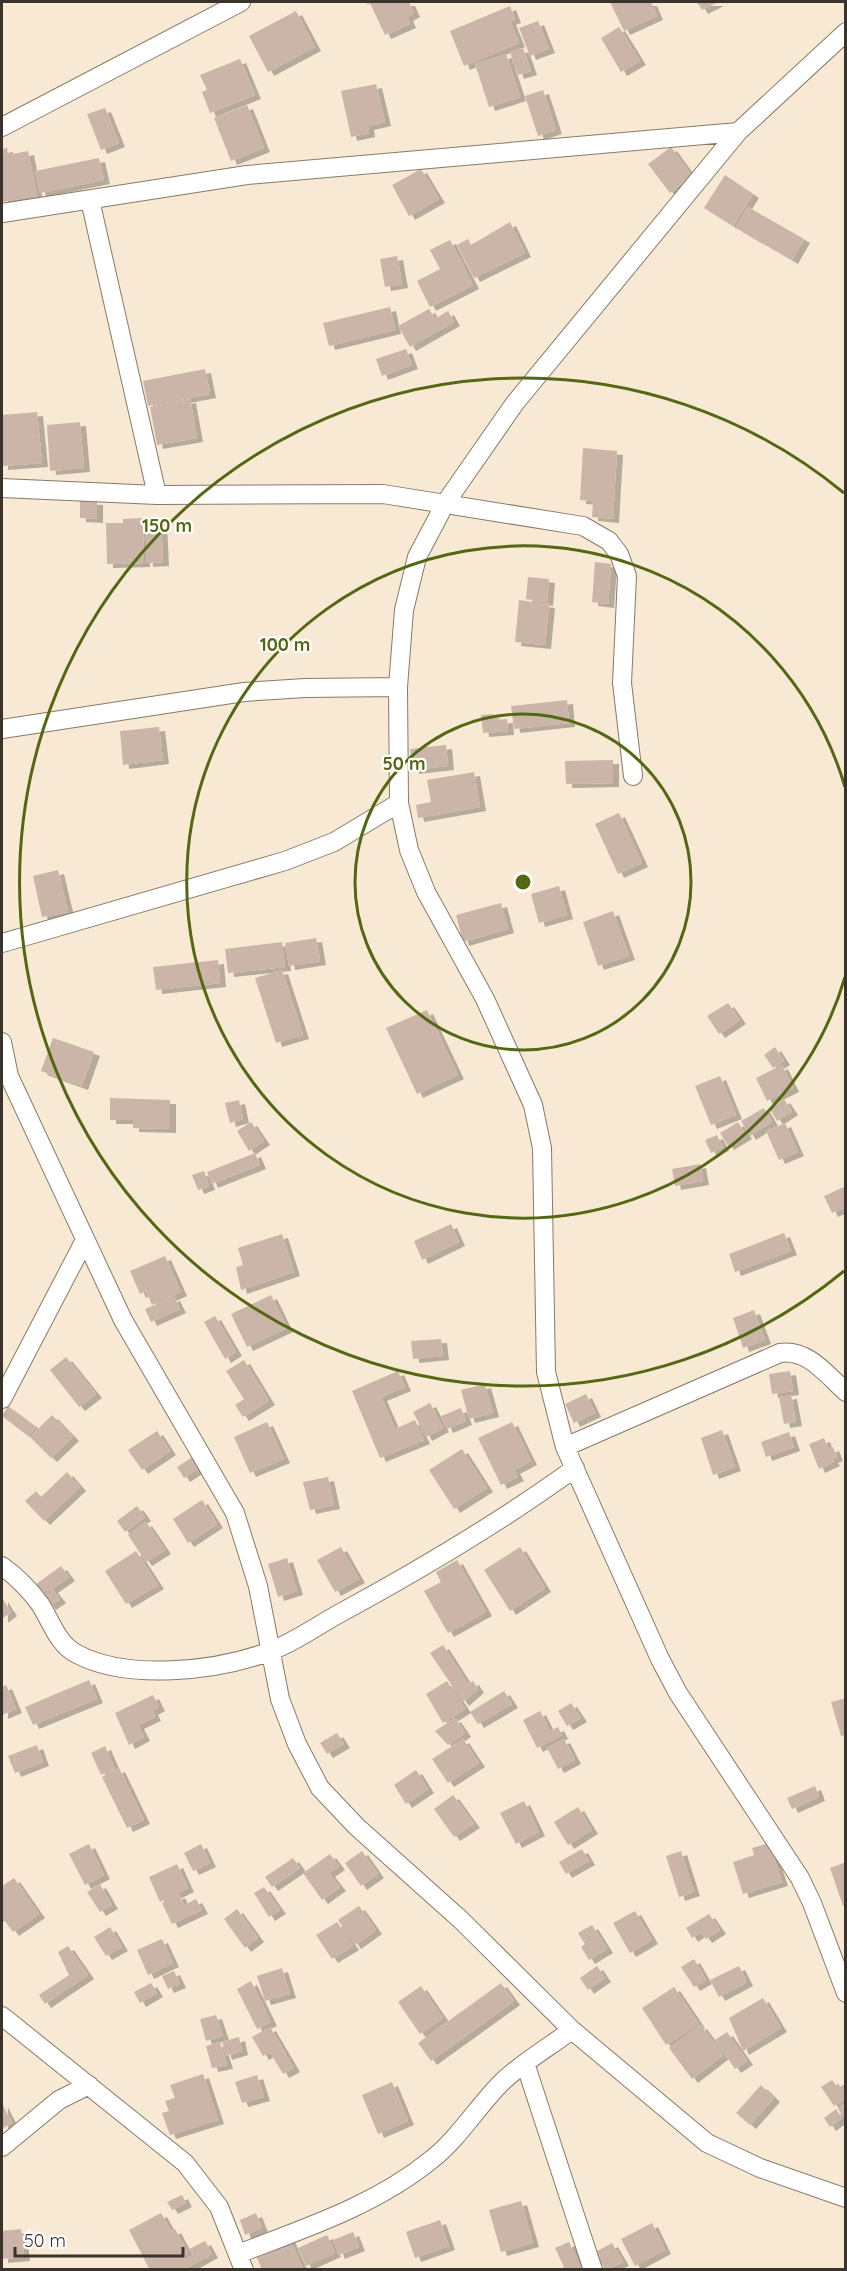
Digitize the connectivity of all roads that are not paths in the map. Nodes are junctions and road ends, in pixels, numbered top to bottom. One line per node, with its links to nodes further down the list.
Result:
1 (241, 2): 3 (street)
2 (846, 32): 4 (street)
3 (2, 127)
4 (738, 132): 5 (street); 9 (street)
5 (90, 200): 6 (street); 8 (street)
6 (2, 213)
7 (2, 488): 8 (street)
8 (158, 495): 9 (street)
9 (446, 502): 10 (street); 12 (street)
10 (398, 687): 11 (street); 13 (street)
11 (2, 729)
12 (633, 776)
13 (399, 803): 14 (street); 20 (street)
14 (2, 943)
15 (2, 1042): 16 (street)
16 (5, 1078): 17 (street)
17 (85, 1240): 19 (street); 23 (street)
18 (846, 1392): 20 (street)
19 (2, 1399)
20 (565, 1447): 21 (street)
21 (575, 1468): 23 (street); 24 (street)
22 (2, 1566): 23 (street)
23 (270, 1652): 26 (street)
24 (846, 1993)
25 (2, 2016): 28 (street)
26 (572, 2030): 27 (street); 32 (street)
27 (525, 2063): 33 (street); 34 (street)
28 (66, 2066): 29 (street); 30 (street)
29 (89, 2085): 30 (street); 33 (street)
30 (59, 2100): 31 (street)
31 (2, 2147)
32 (846, 2198)
33 (241, 2262)
34 (592, 2270)

